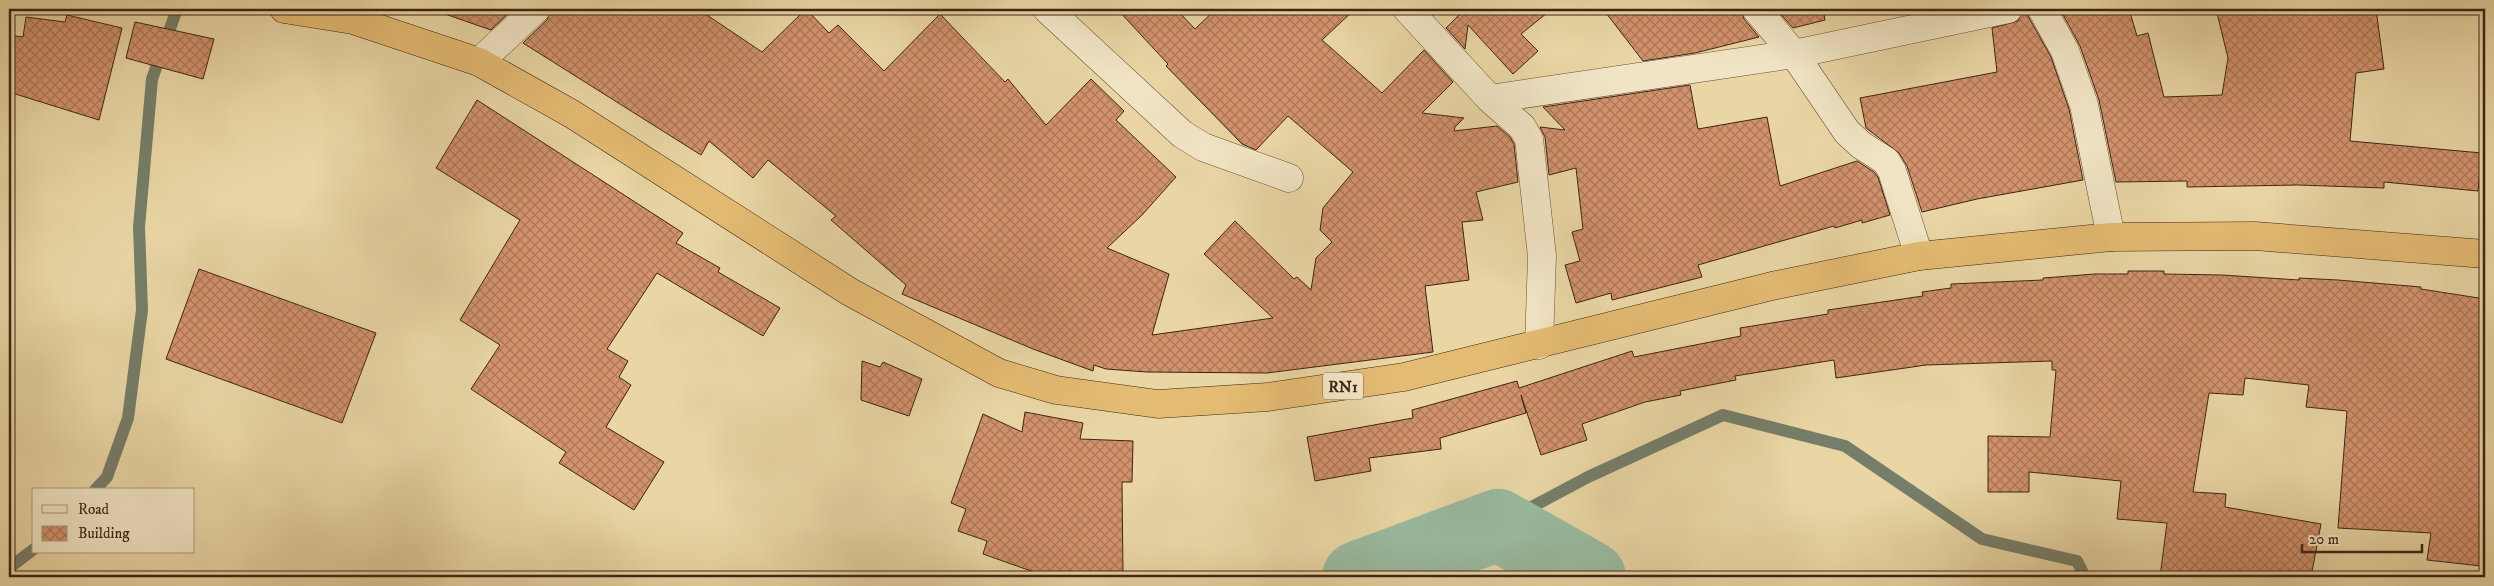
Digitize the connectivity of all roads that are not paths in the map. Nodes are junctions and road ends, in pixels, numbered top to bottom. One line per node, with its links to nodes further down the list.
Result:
1 (284, 9): 9 (highway, RN1)
2 (536, 9): 9 (street)
3 (1047, 9): 11 (street)
4 (1407, 9): 10 (street)
5 (1756, 9): 8 (street)
6 (2008, 9): 8 (street)
7 (2042, 9): 12 (street)
8 (1794, 54): 10 (street); 14 (street)
9 (479, 62): 15 (highway, RN1)
10 (1490, 99): 15 (street)
11 (1290, 178)
12 (2111, 237): 13 (highway, RN1); 14 (highway, RN1)
13 (2485, 254)
14 (1919, 256): 15 (highway, RN1)
15 (1539, 345)

